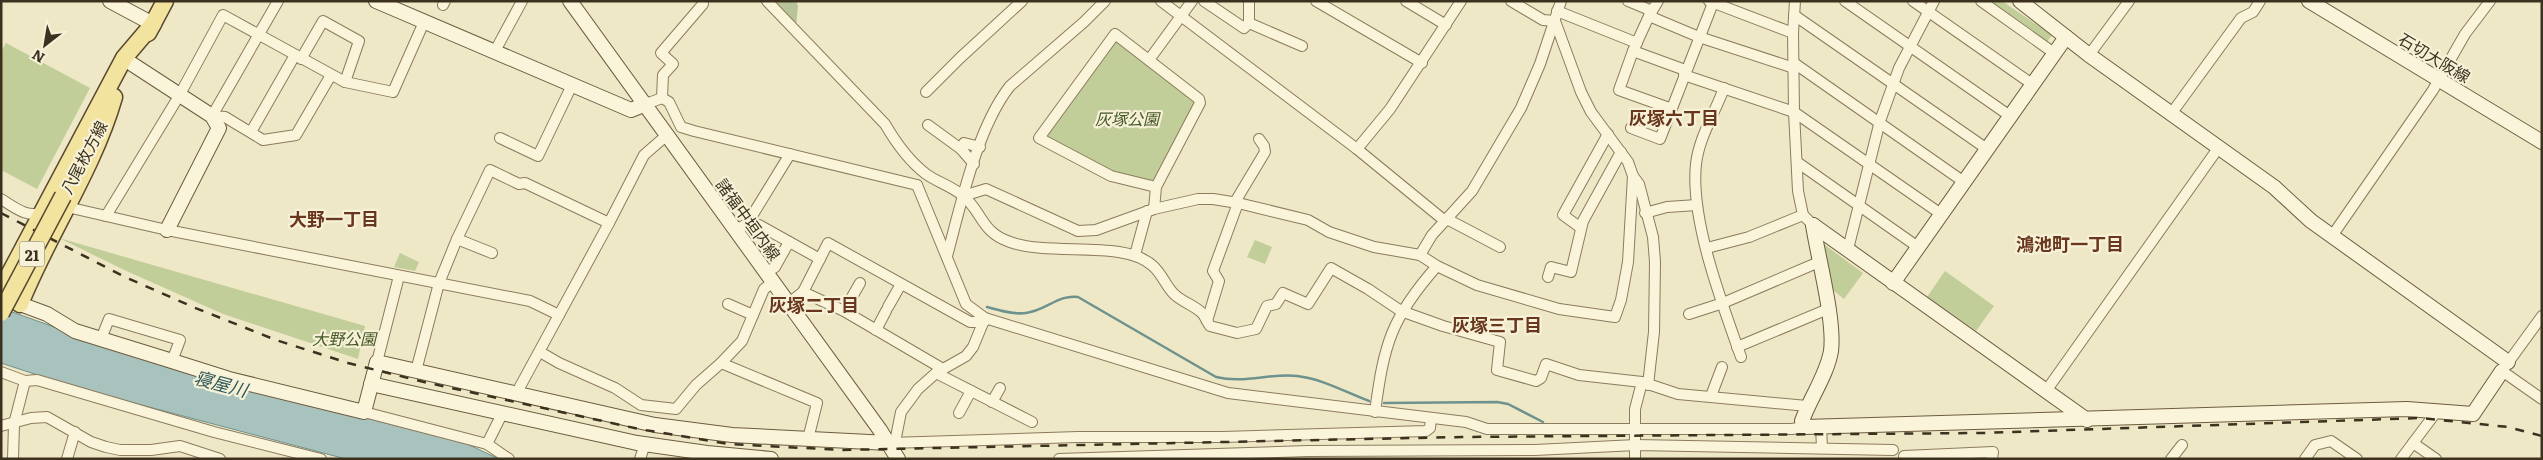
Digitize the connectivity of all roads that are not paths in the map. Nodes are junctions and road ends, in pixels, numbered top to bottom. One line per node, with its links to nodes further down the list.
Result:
1 (110, 1): 40 (street)
2 (165, 1): 40 (main road, 八尾枚方線 / 21)
3 (278, 1): 43 (street)
4 (376, 1): 32 (street)
5 (522, 1): 49 (street)
6 (570, 1): 68 (street, 諸福中垣内線)
7 (767, 1): 93 (street)
8 (1022, 1): 65 (street)
9 (1105, 1): 83 (street)
10 (1161, 1): 36 (street)
11 (1192, 1): 36 (street)
12 (1204, 1): 39 (street)
13 (1249, 1): 39 (street)
14 (1406, 1): 41 (street)
15 (1461, 1): 41 (street)
16 (1511, 1): 33 (street)
17 (1628, 1): 35 (street)
18 (1658, 1): 35 (street)
19 (1795, 1): 37 (street)
20 (1845, 1): 47 (street)
21 (1913, 1): 34 (street)
22 (1934, 1): 34 (street)
23 (1980, 1): 50 (street)
24 (2020, 1): 45 (street)
25 (2129, 1): 51 (street)
26 (2260, 1): 71 (street)
27 (2309, 1): 59 (street, 石切大阪線)
28 (2490, 1): 59 (street)
29 (1318, 2): 54 (street)
30 (1711, 2): 42 (street); 44 (street)
31 (703, 4): 67 (street)
32 (398, 5): 38 (street)
33 (1558, 11): 48 (street); 78 (street); 109 (street)
34 (1929, 12): 47 (street); 62 (street)
35 (1651, 13): 44 (street); 48 (street)
36 (1181, 16): 53 (street); 86 (street)
37 (1794, 16): 42 (street); 61 (street)
38 (424, 22): 49 (street); 60 (street)
39 (1249, 22): 46 (street)
40 (152, 24): 55 (main road, 八尾枚方線 / 21); 105 (main road)
41 (1446, 25): 54 (street)
42 (1793, 34): 56 (street)
43 (259, 35): 52 (street); 66 (street); 72 (street)
44 (1699, 37): 56 (street); 57 (street)
45 (2066, 37): 50 (street); 51 (street)
46 (1302, 46)
47 (1910, 46): 61 (street); 73 (street)
48 (1635, 47): 57 (street); 69 (street)
49 (495, 51): 63 (street)
50 (2054, 53): 62 (street)
51 (2089, 55): 71 (street)
52 (298, 57): 58 (street); 60 (street); 77 (street)
53 (1149, 60): 97 (street); 97 (street)
54 (1422, 63): 86 (street)
55 (132, 64): 66 (street); 100 (main road, 八尾枚方線 / 21)
56 (1794, 65): 70 (street); 74 (street)
57 (1685, 72): 64 (street); 69 (street)
58 (331, 75): 60 (street); 77 (street)
59 (2439, 80): 82 (street, 石切大阪線); 116 (street)
60 (345, 82)
61 (1893, 83): 74 (street); 87 (street)
62 (2032, 84): 73 (street)
63 (572, 85): 68 (street); 80 (street)
64 (1724, 88): 70 (street); 103 (street)
65 (926, 92)
66 (179, 96): 72 (street); 108 (street)
67 (662, 98): 68 (street); 89 (street)
68 (646, 104): 79 (street, 諸福中垣内線)
69 (1672, 108): 76 (street)
70 (1794, 112): 90 (street); 91 (street)
71 (2171, 114): 84 (street)
72 (212, 116): 77 (street); 114 (street)
73 (2010, 116): 87 (street)
74 (1880, 121): 91 (street); 95 (street)
75 (928, 125): 85 (street)
76 (1632, 128)
77 (251, 132)
78 (1608, 134): 88 (street); 113 (street)
79 (666, 136): 111 (street); 115 (street, 諸福中垣内線)
80 (500, 138)
81 (1259, 139): 101 (street)
82 (2542, 142)
83 (980, 147): 85 (street); 92 (street)
84 (2218, 148): 116 (street); 170 (street)
85 (961, 149): 92 (street)
86 (1357, 149): 109 (street)
87 (1987, 149): 95 (street)
88 (1621, 152): 94 (street); 113 (street)
89 (790, 154): 96 (street); 115 (street)
90 (1797, 162): 102 (street); 110 (street)
91 (1869, 162): 102 (street); 107 (street)
92 (974, 164): 98 (street)
93 (926, 174): 96 (street); 98 (street)
94 (1633, 176): 106 (street); 129 (street)
95 (1964, 182): 107 (street)
96 (917, 184): 126 (street)
97 (1156, 187): 104 (street)
98 (964, 196): 104 (street); 124 (street); 126 (street)
99 (1, 199): 105 (street)
100 (65, 202): 108 (street); 142 (main road); 147 (main road, 八尾枚方線 / 21, bridge)
101 (1236, 203): 104 (street); 125 (street); 153 (street)
102 (1859, 204): 120 (street); 122 (street)
103 (1697, 205): 106 (street); 121 (street)
104 (1151, 210): 124 (street)
105 (43, 212): 137 (main road)
106 (1645, 214): 166 (street)
107 (1941, 214): 120 (street)
108 (106, 216): 114 (street)
109 (1446, 220): 119 (street); 125 (street)
110 (1808, 220): 121 (street); 122 (street); 128 (street)
111 (609, 223): 117 (street); 149 (street)
112 (759, 226): 118 (street)
113 (1581, 228): 131 (street)
114 (168, 230): 130 (street)
115 (735, 230): 132 (street, 諸福中垣内線)
116 (2332, 236): 160 (street)
117 (458, 239): 123 (street); 133 (street)
118 (789, 242): 127 (street); 132 (street)
119 (1500, 247)
120 (1918, 247): 135 (street)
121 (1707, 248): 141 (street)
122 (1848, 249): 135 (street)
123 (492, 253)
124 (1135, 255): 153 (street)
125 (1420, 255): 129 (street)
126 (947, 256): 152 (street)
127 (820, 259): 136 (street); 138 (street)
128 (1818, 262): 141 (street); 144 (street)
129 (1437, 266): 146 (street)
130 (399, 276): 133 (street); 158 (street)
131 (1548, 277)
132 (769, 278): 140 (street, 諸福中垣内線); 150 (street)
133 (439, 283): 149 (street); 162 (street)
134 (860, 283): 145 (street)
135 (1893, 283): 170 (street)
136 (901, 284): 152 (street); 154 (street)
137 (1, 290)
138 (803, 292): 140 (street); 145 (street)
139 (1, 297): 142 (street)
140 (789, 303): 191 (street, 諸福中垣内線)
141 (1723, 303): 144 (street); 148 (street)
142 (20, 304): 155 (street)
143 (728, 304): 150 (street)
144 (1828, 309): 175 (street)
145 (844, 311): 154 (street)
146 (1401, 311): 153 (street); 166 (street); 178 (street)
147 (1, 313)
148 (1689, 314)
149 (560, 315): 156 (street)
150 (753, 315): 159 (street)
151 (2542, 316): 160 (street)
152 (984, 320): 163 (street); 178 (street)
153 (1207, 321)
154 (876, 330): 163 (street)
155 (101, 339): 157 (street); 157 (street)
156 (540, 352): 159 (street); 171 (street)
157 (172, 361): 177 (street)
158 (377, 362): 162 (street); 167 (street)
159 (722, 363): 190 (street)
160 (2505, 366): 173 (street); 176 (street)
161 (1722, 367): 172 (street)
162 (416, 370): 171 (street)
163 (940, 371): 169 (street); 191 (street)
164 (1, 372): 165 (street)
165 (25, 381): 184 (street); 209 (street)
166 (1645, 383): 172 (street); 188 (street)
167 (372, 384): 177 (street); 180 (street)
168 (1000, 388): 174 (street)
169 (971, 391): 174 (street); 179 (street)
170 (2046, 391): 182 (street)
171 (516, 394): 190 (street)
172 (1711, 396): 175 (street)
173 (2542, 399)
174 (992, 402): 183 (street)
175 (1807, 406): 186 (street)
176 (2437, 411): 182 (street); 192 (street)
177 (364, 412): 193 (street)
178 (1375, 412): 181 (street)
179 (959, 413)
180 (502, 414): 193 (street); 194 (street)
181 (1430, 418): 188 (street); 191 (street)
182 (2087, 420): 187 (street)
183 (1032, 422)
184 (14, 424): 185 (street); 189 (street); 206 (street)
185 (1, 426)
186 (1804, 427): 187 (street); 188 (street)
187 (1821, 427): 197 (street)
188 (1636, 428): 195 (street)
189 (75, 432): 207 (street); 208 (street)
190 (808, 439): 191 (street)
191 (892, 443): 213 (street, 諸福中垣内線)
192 (2413, 443): 219 (street); 220 (street)
193 (487, 444): 210 (street)
194 (645, 444): 200 (street); 211 (street)
195 (1636, 445): 197 (street); 199 (street); 215 (street)
196 (2182, 445): 217 (street)
197 (1822, 448): 198 (street)
198 (1893, 450)
199 (1535, 454): 202 (street)
200 (686, 455): 212 (street)
201 (1309, 455): 202 (street); 203 (street)
202 (1397, 455)
203 (1195, 456): 214 (street)
204 (1904, 456): 216 (street)
205 (2351, 457): 218 (street)
206 (13, 459)
207 (67, 459)
208 (220, 459)
209 (321, 459)
210 (509, 459)
211 (640, 459)
212 (771, 459)
213 (898, 459)
214 (1059, 459)
215 (1634, 459)
216 (1992, 459)
217 (2172, 459)
218 (2305, 459)
219 (2401, 459)
220 (2436, 459)

